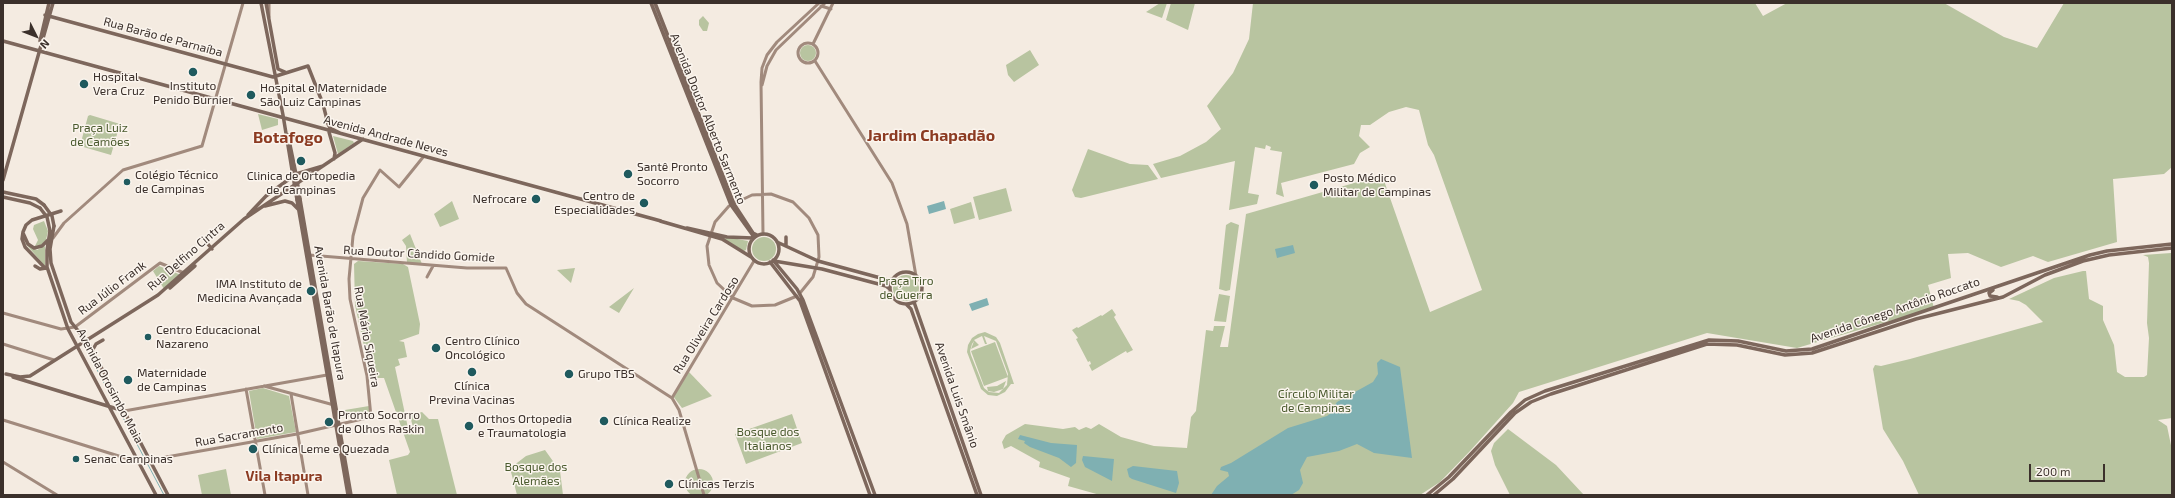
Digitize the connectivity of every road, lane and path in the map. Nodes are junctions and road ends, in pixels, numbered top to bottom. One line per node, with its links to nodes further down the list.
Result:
1 (49, 3): 12 (main road)
2 (53, 3): 12 (main road)
3 (243, 3): 17 (main road)
4 (261, 3): 19 (main road, Avenida Barão de Itapura)
5 (267, 3): 18 (main road)
6 (651, 3): 39 (main road, Avenida Doutor Alberto Sarmento)
7 (655, 3): 39 (main road, Avenida Doutor Alberto Sarmento)
8 (825, 3): 10 (main road)
9 (834, 3): 11 (main road)
10 (820, 4): 11 (main road); 20 (main road); 20 (main road)
11 (831, 9): 14 (main road)
12 (47, 15): 15 (main road); 17 (main road, Rua Barão de Parnaíba)
13 (3, 41): 15 (main road, Avenida Andrade Neves)
14 (813, 44): 16 (main road); 16 (main road)
15 (38, 51): 21 (main road, Avenida Andrade Neves); 34 (main road)
16 (815, 61): 69 (main road)
17 (225, 64): 19 (main road, Rua Barão de Parnaíba); 21 (main road)
18 (285, 72): 19 (main road); 23 (main road)
19 (276, 78): 22 (main road, Avenida Barão de Itapura)
20 (762, 85): 36 (main road)
21 (214, 100): 22 (main road, Avenida Andrade Neves); 48 (main road)
22 (284, 118): 24 (main road, Avenida Andrade Neves); 33 (main road, Avenida Barão de Itapura)
23 (328, 124): 24 (main road); 26 (main road)
24 (310, 125): 25 (main road, Avenida Andrade Neves)
25 (329, 132): 26 (main road, Avenida Andrade Neves); 31 (main road)
26 (340, 133): 27 (main road, Avenida Andrade Neves)
27 (353, 136): 28 (main road, Avenida Andrade Neves); 29 (main road)
28 (363, 139): 29 (main road); 30 (main road, Avenida Andrade Neves)
29 (353, 147): 31 (main road)
30 (424, 156): 44 (main road, Avenida Andrade Neves); 57 (main road, Rua Mário Siqueira)
31 (333, 160): 32 (main road)
32 (327, 164): 33 (main road); 40 (main road)
33 (294, 175): 38 (main road, Avenida Barão de Itapura, bridge); 40 (main road)
34 (3, 180)
35 (3, 192): 48 (main road, bridge)
36 (763, 194): 39 (main road); 45 (main road); 60 (main road)
37 (3, 197): 48 (main road, bridge)
38 (299, 200): 42 (main road, Avenida Barão de Itapura); 55 (main road, Avenida Barão de Itapura)
39 (732, 203): 44 (main road); 46 (main road, Avenida Doutor Alberto Sarmento)
40 (259, 207): 42 (main road); 54 (main road, Rua Delfino Cintra)
41 (61, 211): 43 (main road)
42 (299, 212): 55 (main road, Avenida Barão de Itapura)
43 (23, 232): 48 (main road); 65 (main road)
44 (710, 234): 46 (main road, Avenida Andrade Neves); 58 (main road, Avenida Andrade Neves); 77 (main road)
45 (763, 234): 46 (main road); 49 (main road)
46 (755, 237): 58 (main road)
47 (786, 237): 52 (main road)
48 (50, 239): 61 (main road); 65 (main road)
49 (777, 242): 52 (main road); 59 (main road)
50 (207, 243): 54 (main road)
51 (2172, 244): 72 (main road, Avenida Cônego Antônio Roccato)
52 (786, 246): 60 (main road)
53 (2172, 248): 74 (main road, Avenida Cônego Antônio Roccato)
54 (212, 249): 56 (main road, Rua Delfino Cintra)
55 (308, 255): 57 (main road, Rua Doutor Cândido Gomide); 90 (main road, Avenida Barão de Itapura); 95 (main road, Avenida Barão de Itapura)
56 (202, 258): 67 (main road, Rua Delfino Cintra); 75 (main road)
57 (350, 259): 64 (main road, Rua Doutor Cândido Gomide); 98 (main road, Rua Mário Siqueira)
58 (752, 259): 59 (main road); 77 (main road, Rua Oliveira Cardoso)
59 (772, 261): 62 (main road); 68 (main road); 76 (main road)
60 (818, 261): 66 (main road); 71 (main road)
61 (51, 263): 65 (main road); 81 (main road, Avenida Orosimbo Maia)
62 (789, 264): 66 (main road); 68 (main road)
63 (34, 266): 65 (main road)
64 (433, 266): 70 (main road); 94 (main road, Rua Doutor Cândido Gomide)
65 (46, 268): 82 (main road, Avenida Orosimbo Maia)
66 (817, 268): 73 (main road); 76 (main road)
67 (184, 273): 81 (main road, Rua Júlio Frank); 83 (main road, Rua Delfino Cintra)
68 (785, 274): 76 (main road)
69 (916, 276): 71 (main road); 78 (main road)
70 (427, 277)
71 (894, 279): 73 (main road)
72 (2012, 282): 74 (main road); 117 (main road, Avenida Cônego Antônio Roccato)
73 (890, 289): 79 (main road)
74 (2017, 290): 118 (main road, Avenida Cônego Antônio Roccato)
75 (164, 293)
76 (798, 294): 77 (main road); 113 (main road); 114 (main road)
77 (733, 298): 94 (main road, Rua Oliveira Cardoso)
78 (914, 302): 79 (main road); 116 (main road, Avenida Luis Smânio)
79 (906, 304): 115 (main road, Avenida Luis Smânio)
80 (3, 313): 82 (main road)
81 (75, 327): 82 (main road); 83 (main road, Avenida Orosimbo Maia)
82 (68, 329): 86 (main road, Avenida Orosimbo Maia)
83 (86, 340): 86 (main road, Rua Delfino Cintra); 87 (main road, Avenida Orosimbo Maia)
84 (103, 340): 87 (main road)
85 (3, 344): 88 (main road)
86 (78, 346): 88 (main road, Rua Delfino Cintra); 96 (main road, Avenida Orosimbo Maia)
87 (92, 351): 97 (main road, Avenida Orosimbo Maia)
88 (54, 360): 89 (main road, Rua Delfino Cintra)
89 (5, 374): 96 (main road)
90 (327, 375): 91 (main road); 95 (main road, Avenida Barão de Itapura)
91 (262, 386): 92 (main road); 93 (main road)
92 (246, 389): 97 (main road); 102 (main road)
93 (291, 394): 95 (main road); 101 (main road)
94 (672, 398): 112 (main road)
95 (334, 404): 100 (main road, Avenida Barão de Itapura)
96 (112, 408): 97 (main road); 105 (main road, Avenida Orosimbo Maia)
97 (122, 411): 103 (main road, Avenida Orosimbo Maia)
98 (371, 416): 100 (main road, Rua Sacramento)
99 (3, 420): 105 (main road)
100 (337, 424): 101 (main road, Rua Sacramento); 111 (main road, Avenida Barão de Itapura)
101 (298, 434): 102 (main road, Rua Sacramento); 110 (main road)
102 (256, 442): 103 (main road, Rua Sacramento); 109 (main road)
103 (149, 460): 105 (main road, Rua Sacramento); 108 (main road, Avenida Orosimbo Maia)
104 (3, 462): 106 (main road)
105 (139, 462): 107 (main road, Avenida Orosimbo Maia)
106 (57, 495)
107 (156, 495)
108 (168, 495)
109 (265, 495)
110 (308, 495)
111 (350, 495)
112 (704, 495)
113 (870, 495)
114 (874, 495)
115 (977, 495)
116 (981, 495)
117 (1427, 495)
118 (1434, 495)

